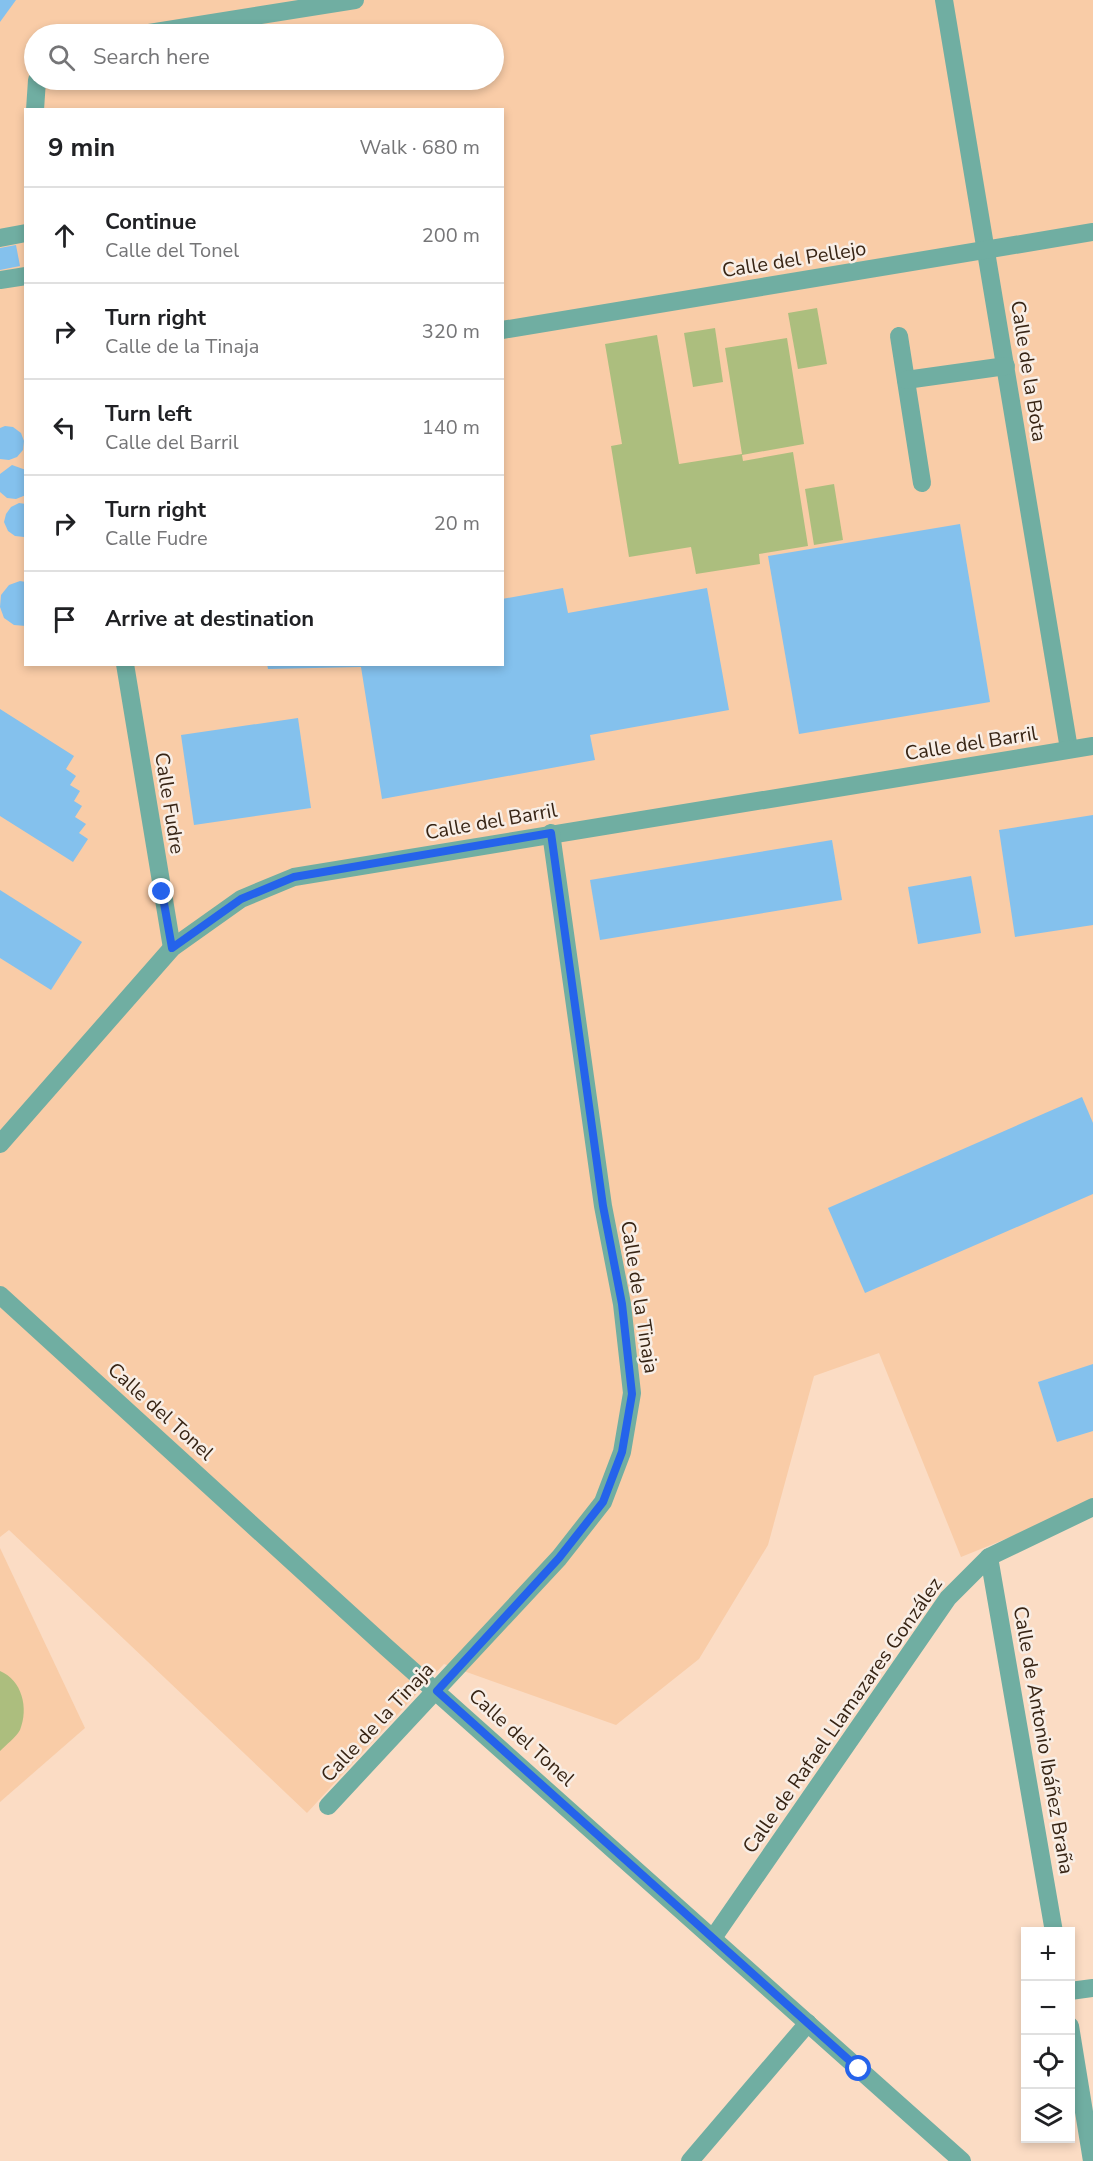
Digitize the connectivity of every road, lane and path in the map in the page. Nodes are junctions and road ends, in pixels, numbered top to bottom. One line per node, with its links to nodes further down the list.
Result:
1 (355, 0): 3 (street)
2 (944, 0): 9 (street, Calle de la Bota)
3 (205, 24)
4 (36, 90): 5 (street)
5 (35, 108)
6 (1093, 232): 9 (street, Calle del Pellejo)
7 (24, 233): 8 (street)
8 (0, 238)
9 (986, 250): 12 (street, Calle del Pellejo); 14 (street, Calle de la Bota)
10 (24, 276): 11 (street)
11 (0, 280)
12 (504, 330)
13 (899, 336): 15 (street)
14 (1006, 366): 15 (street); 19 (street, Calle de la Bota)
15 (906, 380): 16 (street)
16 (922, 483)
17 (124, 666): 21 (street, Calle Fudre)
18 (1093, 746): 19 (street, Calle del Barril)
19 (1069, 750): 20 (street, Calle del Barril)
20 (551, 833): 21 (street, Calle del Barril); 26 (street, Calle de la Tinaja)
21 (172, 948): 22 (street, Calle del Barril)
22 (0, 1144)
23 (0, 1295): 26 (street, Calle del Tonel)
24 (1093, 1507): 25 (street, Calle de Rafael Llamazares González)
25 (989, 1557): 28 (street, Calle de Antonio Ibáñez Braña); 29 (street, Calle de Rafael Llamazares González)
26 (437, 1691): 27 (street, Calle de la Tinaja); 29 (street, Calle del Tonel)
27 (328, 1806)
28 (1053, 1927)
29 (713, 1938): 32 (street, Calle del Tonel)
30 (1093, 1988): 31 (street)
31 (1075, 1990)
32 (808, 2023): 34 (street); 35 (street, Calle del Tonel)
33 (1072, 2035): 36 (street)
34 (690, 2161)
35 (962, 2161)
36 (1092, 2161)

